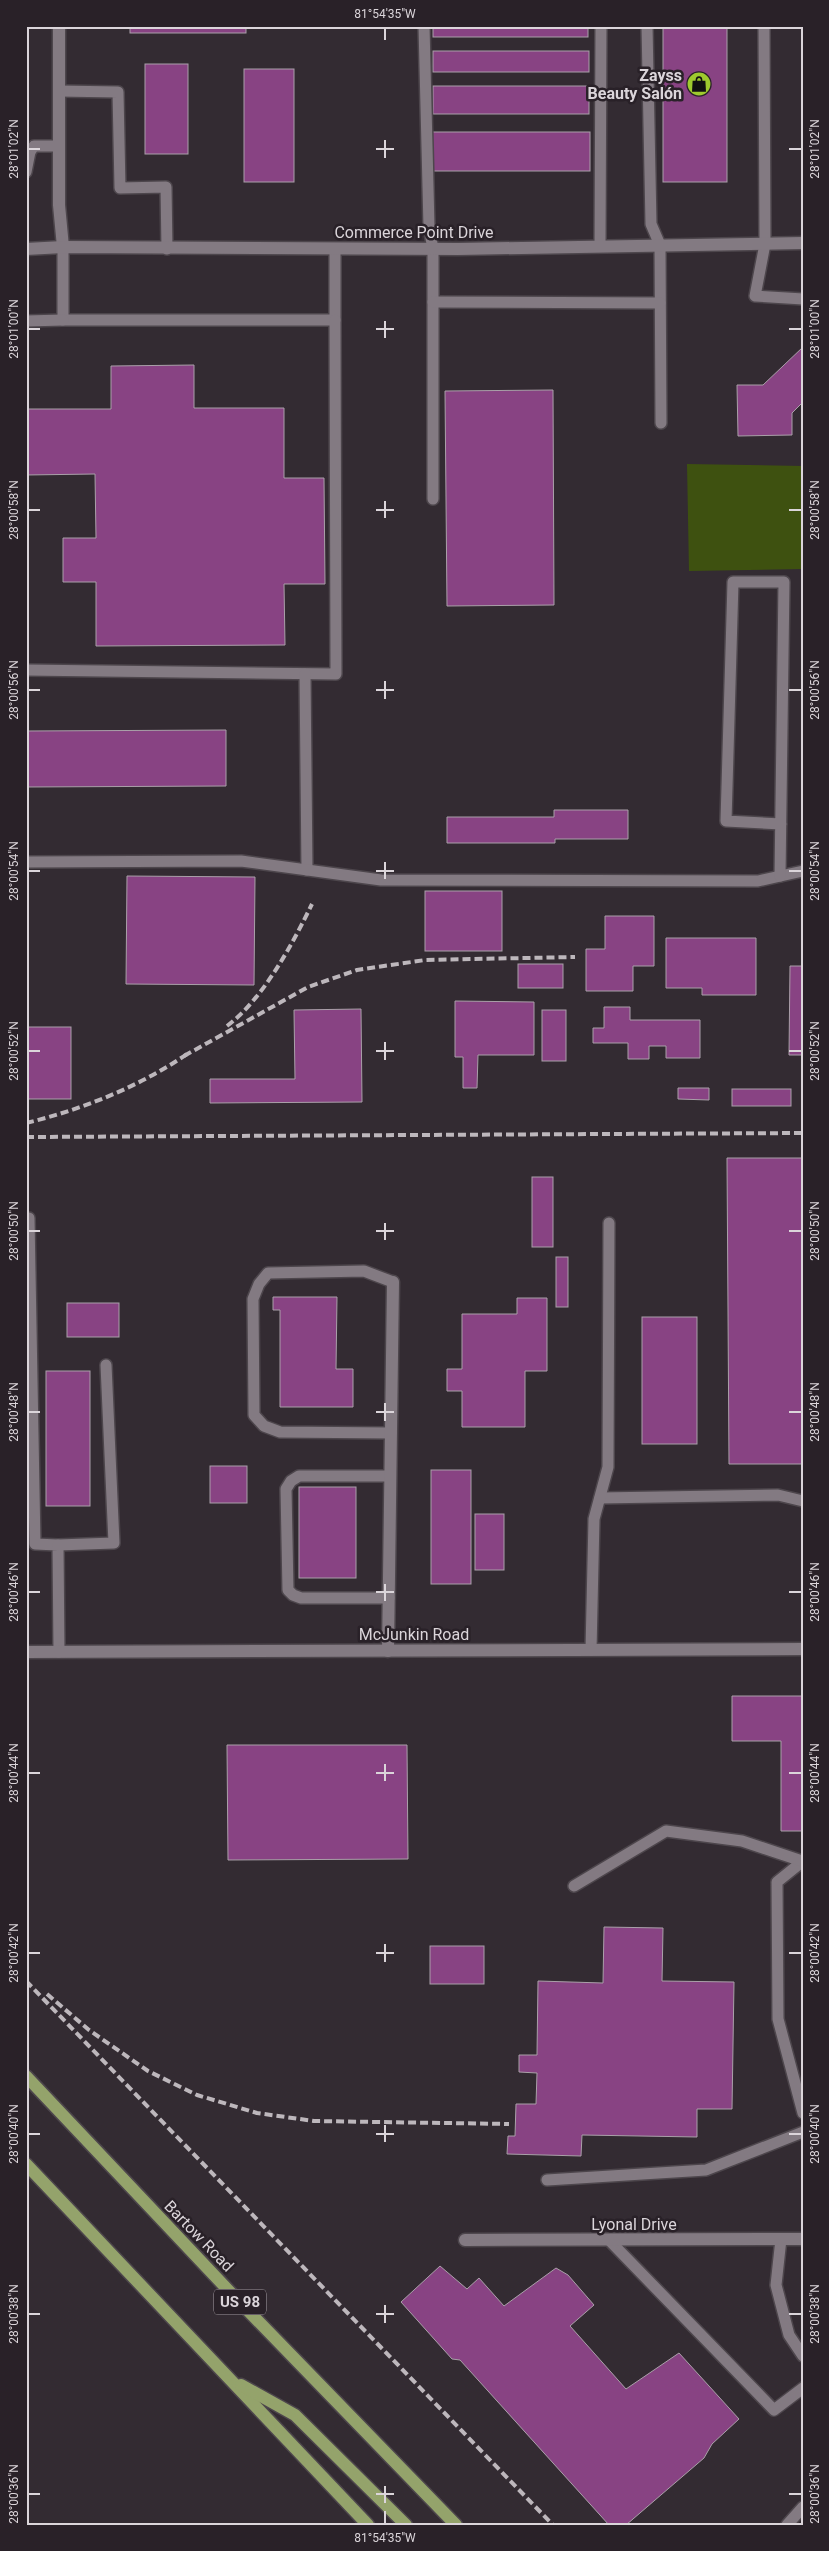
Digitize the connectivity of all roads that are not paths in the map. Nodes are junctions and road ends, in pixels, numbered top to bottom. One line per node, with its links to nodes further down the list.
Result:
1 (59, 26): 6 (street)
2 (424, 26): 16 (lane)
3 (601, 26): 12 (lane)
4 (646, 26): 11 (lane)
5 (764, 26): 10 (lane)
6 (59, 91): 7 (street); 14 (lane)
7 (59, 146): 8 (lane); 13 (street)
8 (26, 172)
9 (803, 243): 10 (street, Commerce Point Drive)
10 (765, 244): 11 (street, Commerce Point Drive); 18 (lane)
11 (660, 245): 12 (street, Commerce Point Drive); 20 (lane)
12 (600, 246): 16 (street, Commerce Point Drive)
13 (63, 247): 14 (street, Commerce Point Drive); 17 (street, Commerce Point Drive); 21 (lane)
14 (167, 249): 15 (street, Commerce Point Drive)
15 (335, 249): 16 (street, Commerce Point Drive); 22 (lane)
16 (433, 249): 19 (lane)
17 (26, 250)
18 (803, 299)
19 (433, 302): 20 (lane); 25 (lane)
20 (660, 303): 24 (lane)
21 (63, 320): 22 (lane); 23 (lane)
22 (335, 320): 27 (lane)
23 (26, 321)
24 (661, 423)
25 (433, 499)
26 (26, 670): 27 (lane)
27 (305, 674): 30 (lane)
28 (781, 824): 28 (lane); 32 (lane)
29 (26, 862): 30 (lane)
30 (307, 870): 32 (lane)
31 (803, 871): 32 (lane)
32 (780, 876)
33 (29, 1218): 41 (lane)
34 (609, 1223): 39 (lane)
35 (393, 1282): 37 (street); 37 (lane)
36 (106, 1365): 41 (lane)
37 (391, 1433): 38 (street)
38 (390, 1476): 42 (street); 42 (lane)
39 (600, 1498): 40 (lane); 43 (lane)
40 (803, 1501)
41 (58, 1545): 47 (lane)
42 (389, 1598): 45 (street)
43 (591, 1650): 44 (street, McJunkin Road); 45 (street, McJunkin Road)
44 (803, 1650)
45 (388, 1651): 47 (street, McJunkin Road)
46 (26, 1652): 47 (street, McJunkin Road)
47 (59, 1652)
48 (802, 1861): 49 (lane); 51 (lane)
49 (574, 1886)
50 (26, 2076): 65 (main road, Bartow Road / US 98)
51 (803, 2113)
52 (803, 2132): 54 (lane)
53 (26, 2164): 60 (main road)
54 (547, 2180)
55 (781, 2239): 56 (street, Lyonal Drive); 58 (street, Lyonal Drive); 59 (lane)
56 (803, 2239)
57 (466, 2240): 58 (street, Lyonal Drive)
58 (609, 2240): 61 (lane)
59 (803, 2356)
60 (230, 2379): 63 (main road); 64 (main road)
61 (803, 2388)
62 (803, 2507): 66 (lane)
63 (368, 2525)
64 (406, 2525)
65 (456, 2525)
66 (786, 2525)

